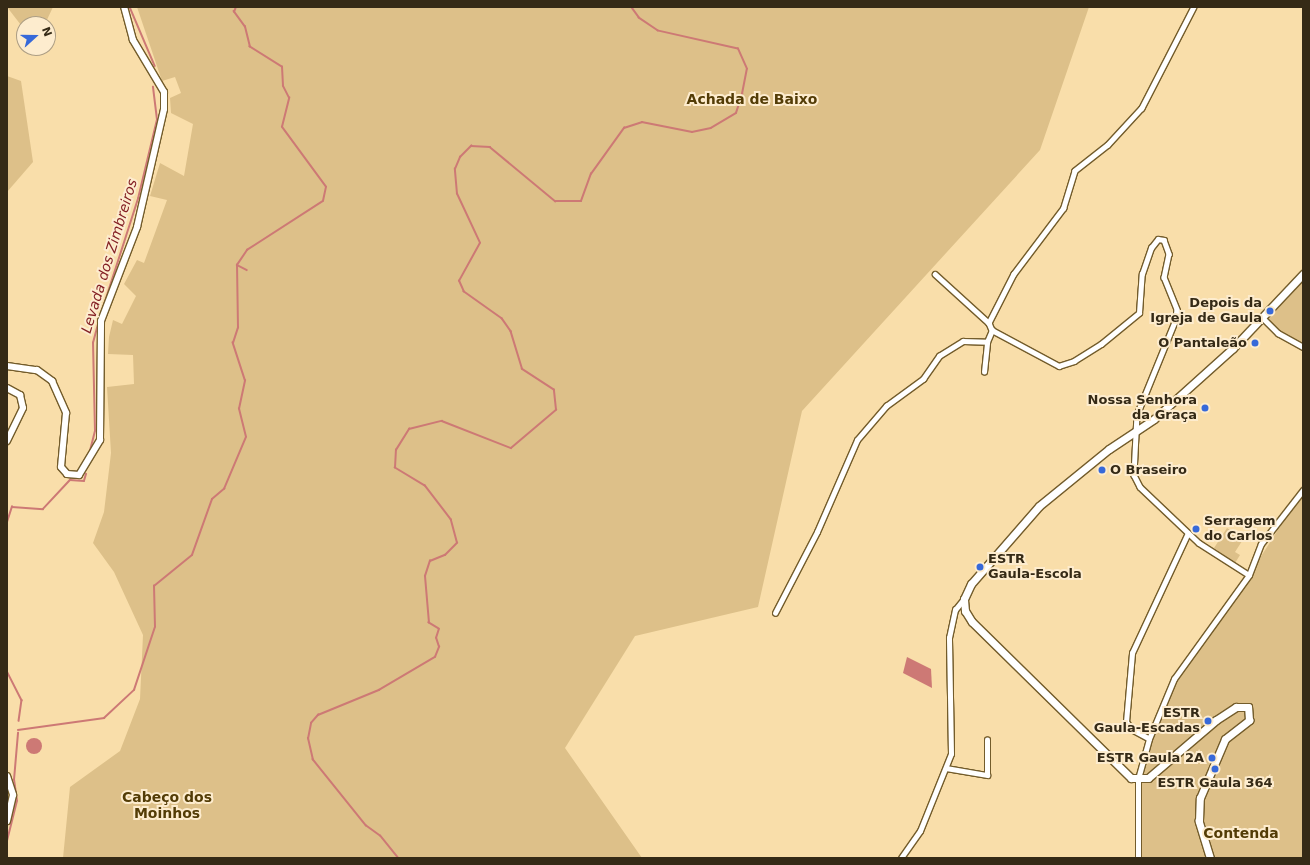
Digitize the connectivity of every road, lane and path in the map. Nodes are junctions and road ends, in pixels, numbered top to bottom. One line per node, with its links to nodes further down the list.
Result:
1 (124, 7): 10 (street)
2 (1194, 7): 6 (street)
3 (935, 274): 6 (street)
4 (1303, 274): 5 (main road)
5 (1262, 317): 9 (street); 13 (main road)
6 (989, 323): 7 (street)
7 (992, 330): 8 (street); 13 (street)
8 (986, 342): 11 (street); 19 (street)
9 (1303, 347)
10 (7, 366)
11 (984, 372)
12 (7, 388): 14 (street)
13 (1137, 432): 16 (street); 18 (main road)
14 (7, 441)
15 (1303, 490): 17 (street)
16 (1188, 533): 17 (street); 20 (street)
17 (1249, 575): 20 (street)
18 (964, 599): 22 (street); 24 (main road)
19 (775, 613)
20 (1149, 739): 24 (street)
21 (987, 740): 22 (street)
22 (946, 768): 26 (street)
23 (7, 776): 25 (street)
24 (1138, 779): 27 (street); 28 (main road)
25 (7, 821)
26 (901, 858)
27 (1138, 858)
28 (1210, 858)

